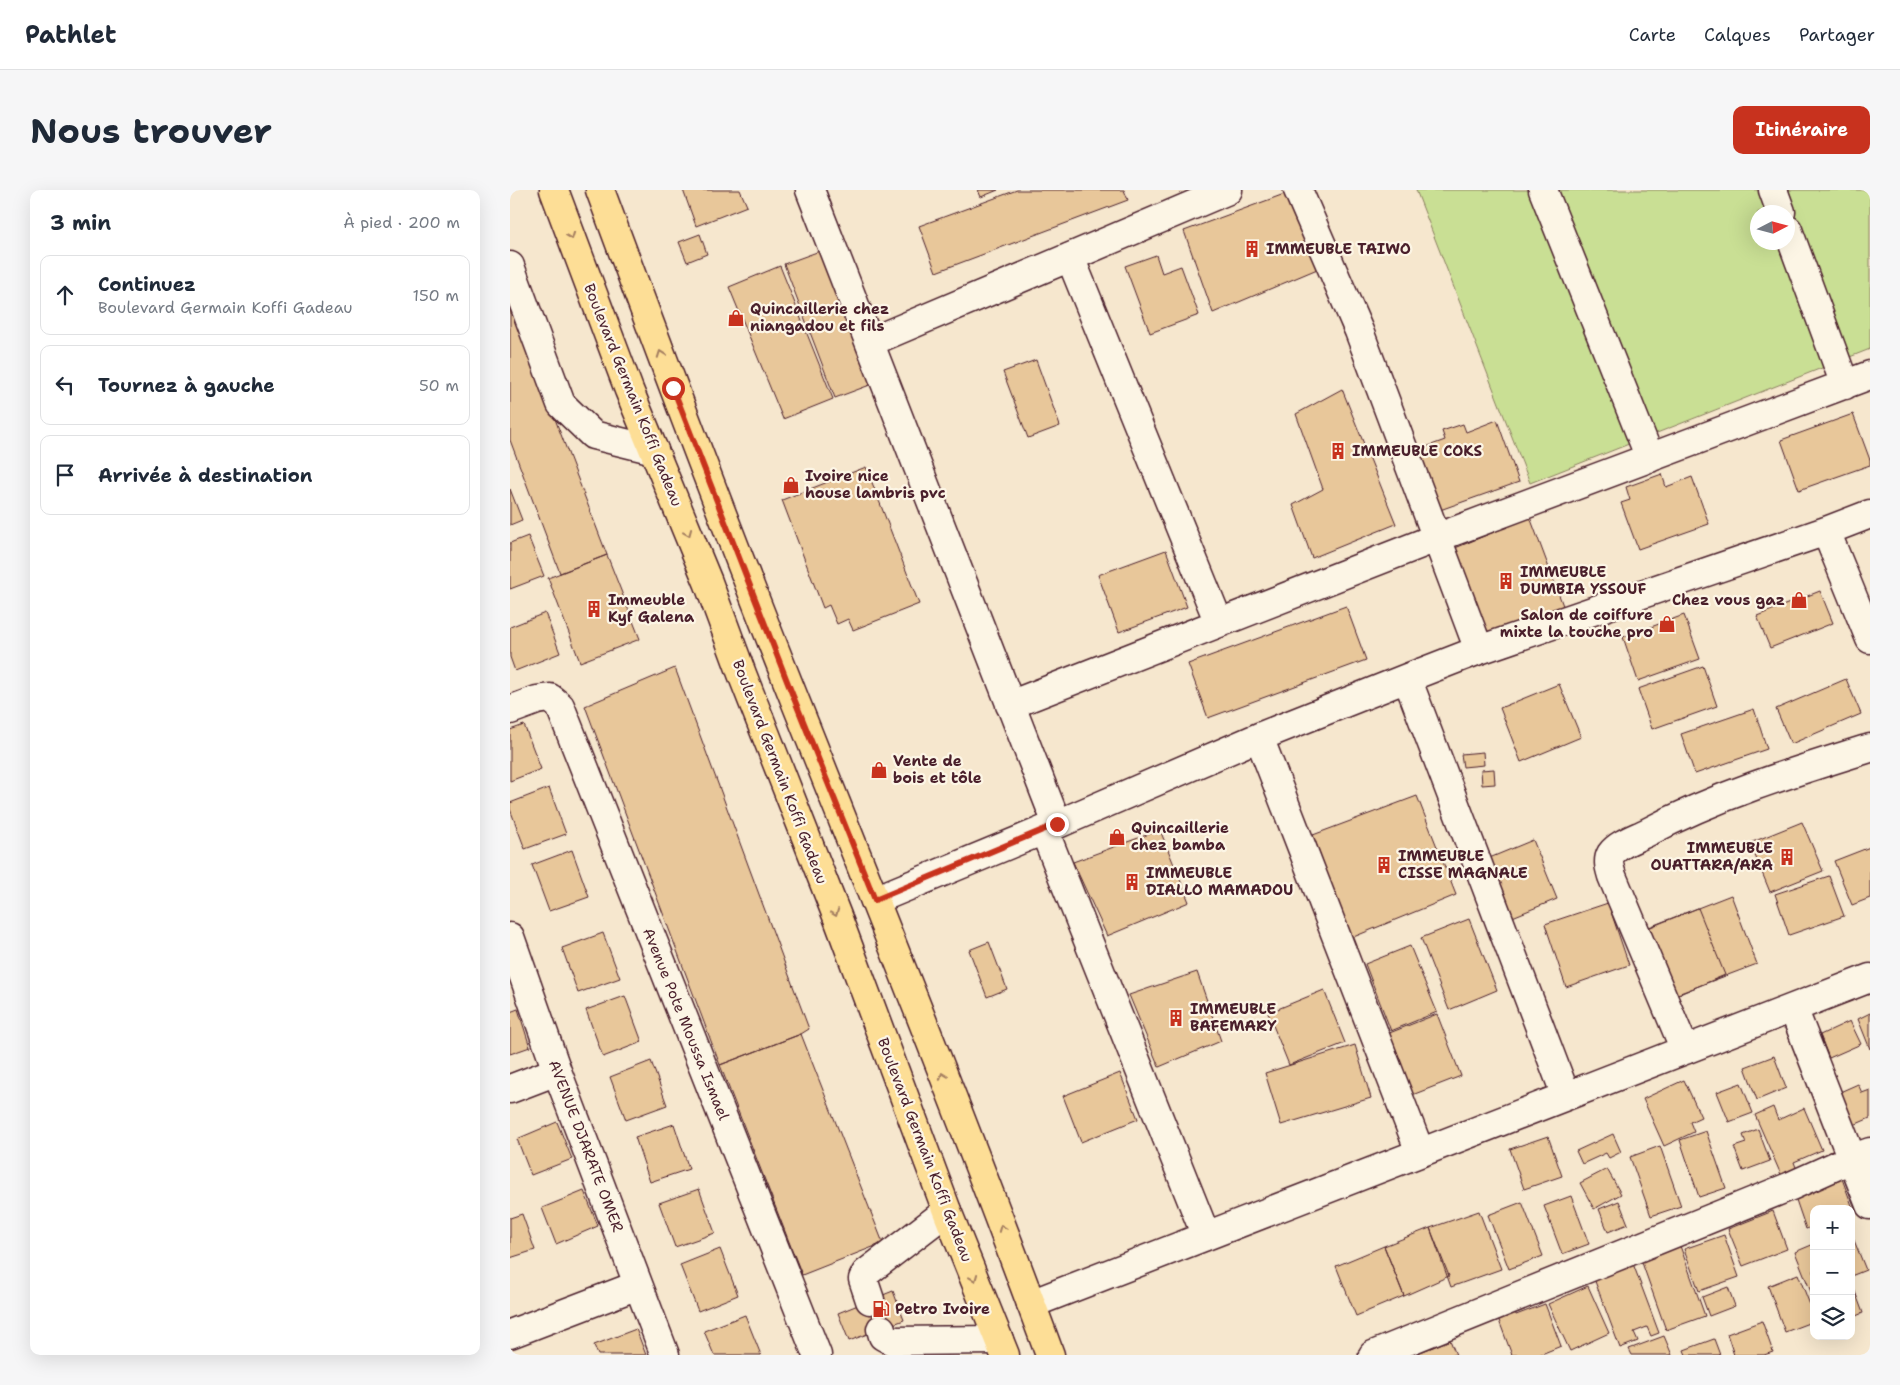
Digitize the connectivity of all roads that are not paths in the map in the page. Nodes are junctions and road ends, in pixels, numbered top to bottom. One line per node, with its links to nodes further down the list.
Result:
1 (554, 190): 15 (main road, Boulevard Germain Koffi Gadeau, one-way to 15)
2 (600, 190): 29 (main road, one-way to 2)
3 (810, 190): 12 (street)
4 (1228, 190): 10 (street)
5 (1298, 190): 19 (street)
6 (1543, 190): 16 (street)
7 (1773, 190): 8 (street)
8 (1778, 205)
9 (1795, 249): 14 (street)
10 (1070, 257): 12 (street); 20 (street)
11 (510, 266): 15 (street)
12 (870, 342): 24 (street)
13 (1870, 375): 14 (street)
14 (1845, 384): 16 (street)
15 (654, 450): 40 (main road, Boulevard Germain Koffi Gadeau, one-way to 40)
16 (1650, 458): 19 (street)
17 (1870, 514): 18 (street)
18 (1826, 531): 21 (street); 22 (street)
19 (1436, 538): 20 (street); 22 (street)
20 (1218, 623): 24 (street)
21 (1870, 639)
22 (1479, 650): 23 (street)
23 (1407, 678): 26 (street); 36 (street)
24 (1010, 704): 28 (street)
25 (510, 710): 49 (street, Avenue Pote Moussa Ismael)
26 (1259, 737): 28 (street); 37 (street)
27 (1870, 748): 33 (street)
28 (1051, 827): 29 (street); 41 (street)
29 (875, 900): 44 (main road, one-way to 29)
30 (510, 937): 34 (street, AVENUE DJARATE OMER)
31 (1870, 978): 32 (street)
32 (1793, 1008): 33 (street); 38 (street)
33 (1685, 1050): 36 (street)
34 (558, 1071): 35 (street); 42 (street, AVENUE DJARATE OMER)
35 (510, 1089)
36 (1566, 1096): 37 (street)
37 (1420, 1152): 41 (street)
38 (1861, 1155): 39 (street); 51 (street)
39 (1870, 1205)
40 (947, 1211): 43 (street); 47 (main road, Boulevard Germain Koffi Gadeau, one-way to 47)
41 (1206, 1236): 44 (street)
42 (638, 1285): 46 (street); 48 (street, AVENUE DJARATE OMER)
43 (870, 1300)
44 (1031, 1304): 50 (main road)
45 (881, 1329): 47 (street)
46 (510, 1334)
47 (1002, 1347)
48 (665, 1355)
49 (817, 1355)
50 (1050, 1355)
51 (1373, 1355)

